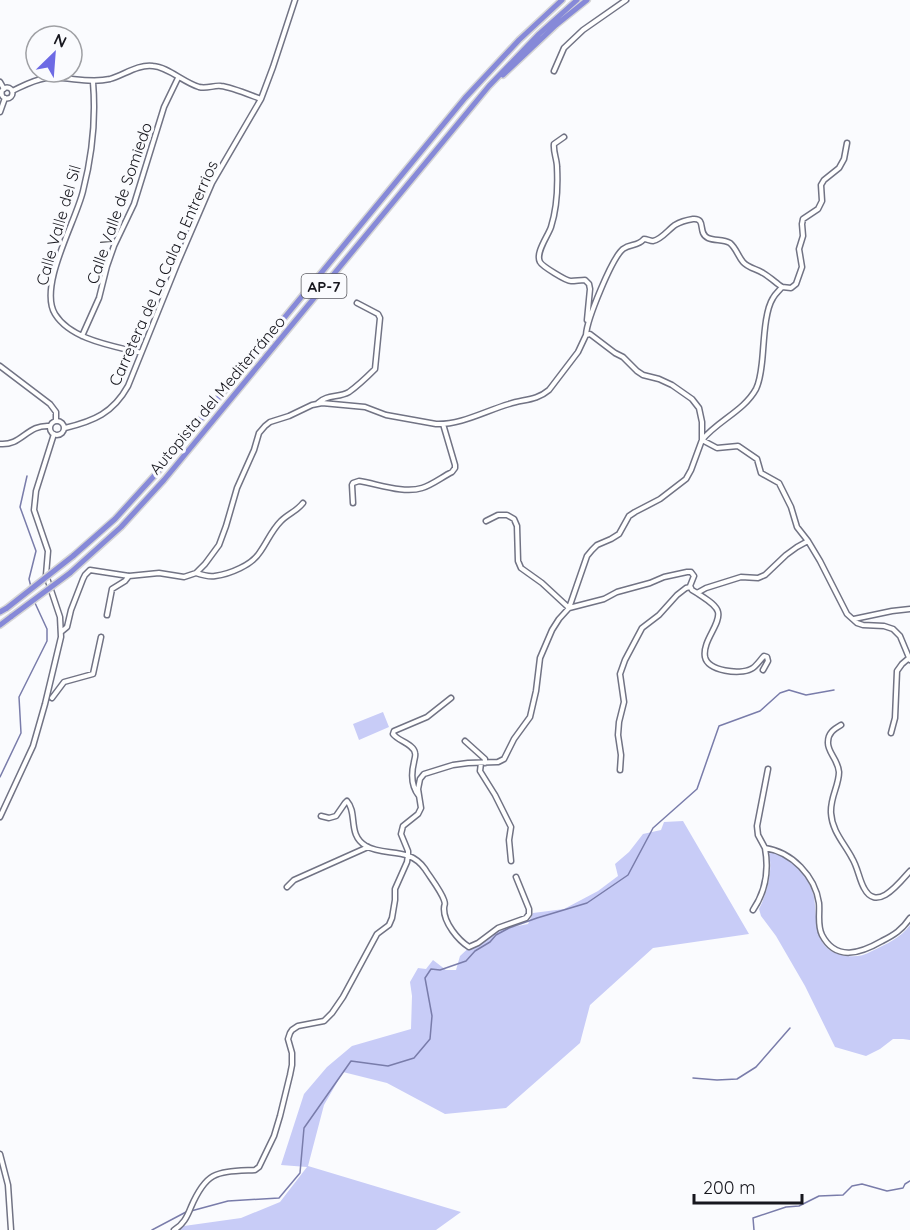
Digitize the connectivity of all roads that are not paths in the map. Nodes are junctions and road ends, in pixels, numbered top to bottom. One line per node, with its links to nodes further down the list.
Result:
1 (295, 0): 13 (street, Carretera de La Cala a Entrerrios)
2 (562, 0): 43 (highway, Autopista del Mediterráneo / AP-7, bridge)
3 (578, 0): 14 (highway, Autopista del Mediterráneo / AP-7)
4 (587, 0): 14 (highway)
5 (626, 0): 6 (street)
6 (554, 71)
7 (178, 78): 9 (street); 13 (street); 22 (street, Calle Valle de Somiedo)
8 (0, 82): 10 (street)
9 (93, 82): 11 (street); 22 (street, Calle Valle del Sil)
10 (4, 89): 11 (street); 12 (street)
11 (12, 91): 12 (street)
12 (5, 98): 15 (street)
13 (261, 99): 23 (street, Carretera de La Cala a Entrerrios)
14 (476, 102): 46 (highway, Autopista del Mediterráneo / AP-7, bridge)
15 (0, 112)
16 (564, 137): 20 (street)
17 (847, 142): 18 (street)
18 (782, 287): 20 (street); 31 (street)
19 (357, 303): 25 (street)
20 (587, 327): 21 (street)
21 (586, 334): 27 (street); 31 (street)
22 (82, 336): 23 (street, Calle Valle del Sil)
23 (141, 353): 29 (street, Carretera de La Cala a Entrerrios)
24 (0, 366): 26 (street)
25 (318, 403): 27 (street); 37 (street)
26 (56, 420): 28 (street); 29 (street)
27 (443, 424): 34 (street)
28 (50, 426): 30 (street); 32 (street)
29 (65, 428): 30 (street)
30 (54, 434): 47 (street)
31 (702, 440): 36 (street); 41 (street)
32 (0, 444)
33 (303, 503): 37 (street)
34 (353, 503)
35 (486, 521): 41 (street)
36 (808, 541): 40 (street); 45 (street)
37 (196, 573): 38 (street)
38 (129, 576): 44 (street); 47 (street)
39 (690, 587): 40 (street); 41 (street); 58 (street)
40 (697, 593): 50 (street)
41 (569, 608): 56 (street)
42 (910, 609): 45 (street)
43 (0, 612)
44 (107, 615)
45 (854, 620): 49 (street)
46 (0, 625)
47 (61, 632): 61 (street)
48 (101, 637): 51 (street)
49 (910, 659): 54 (street)
50 (763, 670)
51 (52, 698)
52 (451, 698): 59 (street)
53 (841, 725): 66 (street)
54 (891, 733)
55 (465, 741): 56 (street)
56 (483, 763): 59 (street); 65 (street)
57 (768, 768): 63 (street)
58 (620, 770)
59 (419, 796): 64 (street)
60 (321, 816): 62 (street)
61 (0, 817)
62 (369, 847): 64 (street); 68 (street)
63 (765, 848): 69 (street); 70 (street)
64 (408, 855): 67 (street); 73 (street)
65 (511, 861)
66 (910, 871)
67 (516, 877)
68 (287, 887)
69 (753, 910)
70 (910, 918)
71 (0, 1154): 72 (street)
72 (11, 1230)
73 (174, 1230)

